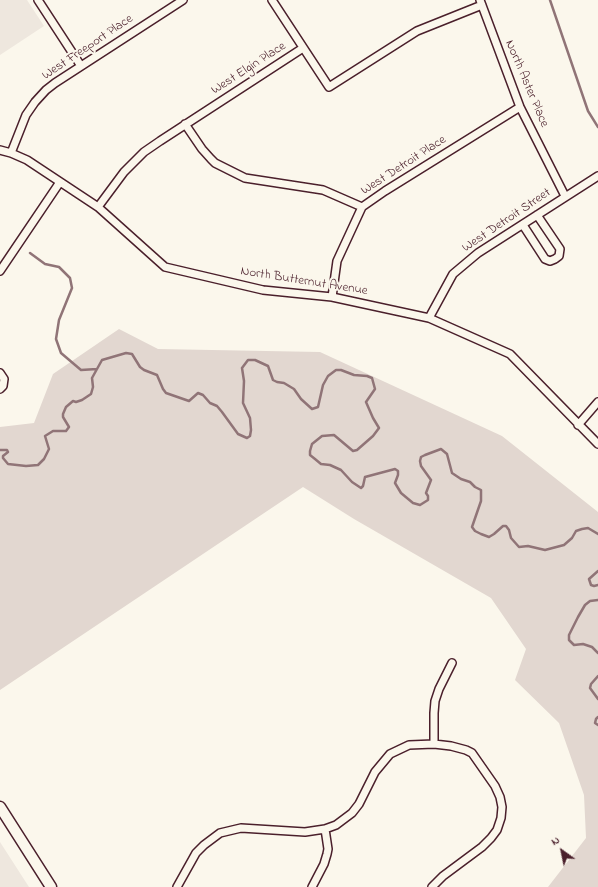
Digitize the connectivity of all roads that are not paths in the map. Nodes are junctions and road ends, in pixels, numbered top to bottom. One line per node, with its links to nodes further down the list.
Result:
1 (38, 0): 6 (street)
2 (184, 0): 6 (street, West Freeport Place)
3 (272, 0): 5 (street)
4 (481, 3): 5 (street, West Elgin Place); 7 (street, North Aster Place)
5 (303, 48): 8 (street, West Elgin Place)
6 (81, 66): 10 (street, West Freeport Place)
7 (520, 107): 13 (street, North Aster Place); 15 (street, West Detroit Place)
8 (185, 124): 14 (street, West Elgin Place); 15 (street)
9 (0, 150): 10 (street, North Butternut Avenue)
10 (11, 153): 12 (street, North Butternut Avenue)
11 (598, 176): 13 (street, West Detroit Street)
12 (60, 182): 14 (street, North Butternut Avenue); 18 (street)
13 (566, 196): 16 (street, West Detroit Street)
14 (98, 207): 19 (street, North Butternut Avenue)
15 (362, 208): 19 (street, West Detroit Place)
16 (538, 215): 17 (street, West Detroit Street); 17 (street)
17 (523, 225): 20 (street, West Detroit Street)
18 (0, 271)
19 (332, 298): 20 (street, North Butternut Avenue)
20 (429, 318): 24 (street, North Butternut Avenue)
21 (0, 373): 22 (street)
22 (0, 389)
23 (598, 402): 24 (street)
24 (578, 425): 25 (street, North Butternut Avenue)
25 (598, 444)
26 (452, 663): 27 (street)
27 (434, 744): 29 (street); 33 (street)
28 (0, 807): 30 (main road)
29 (324, 830): 31 (street); 32 (street)
30 (51, 887)
31 (177, 887)
32 (312, 887)
33 (432, 887)

